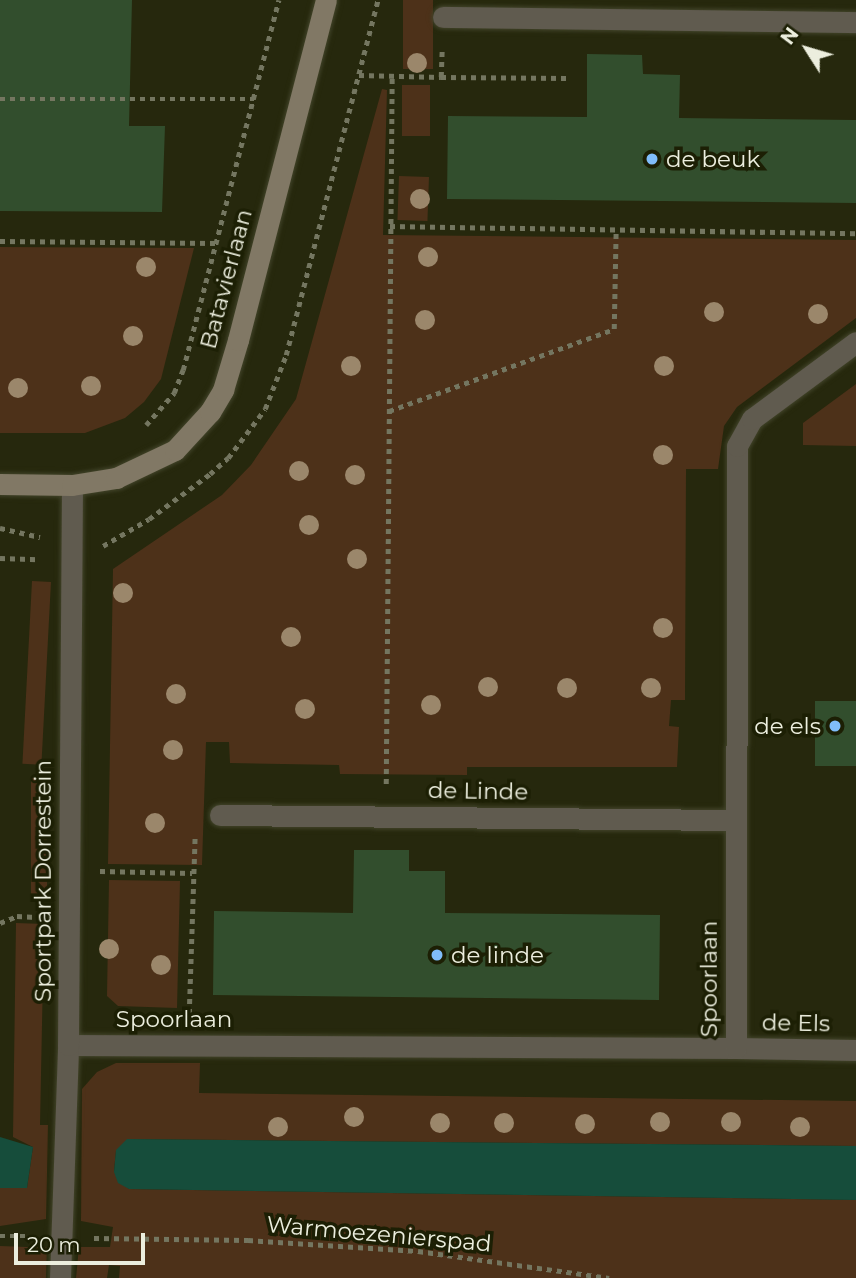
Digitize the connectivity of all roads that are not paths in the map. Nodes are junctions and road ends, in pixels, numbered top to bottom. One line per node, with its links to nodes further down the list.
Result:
1 (326, 0): 6 (street, Batavierlaan)
2 (443, 17): 3 (street)
3 (856, 22)
4 (856, 342): 8 (street, Spoorlaan)
5 (0, 484): 6 (street, Batavierlaan)
6 (72, 485): 9 (street, Sportpark Dorrestein)
7 (220, 815): 8 (street, de Linde)
8 (735, 820): 10 (street, Spoorlaan)
9 (68, 1045): 10 (street, Spoorlaan); 12 (street, Sportpark Dorrestein)
10 (736, 1048): 11 (street, de Els)
11 (856, 1050)
12 (60, 1278)

